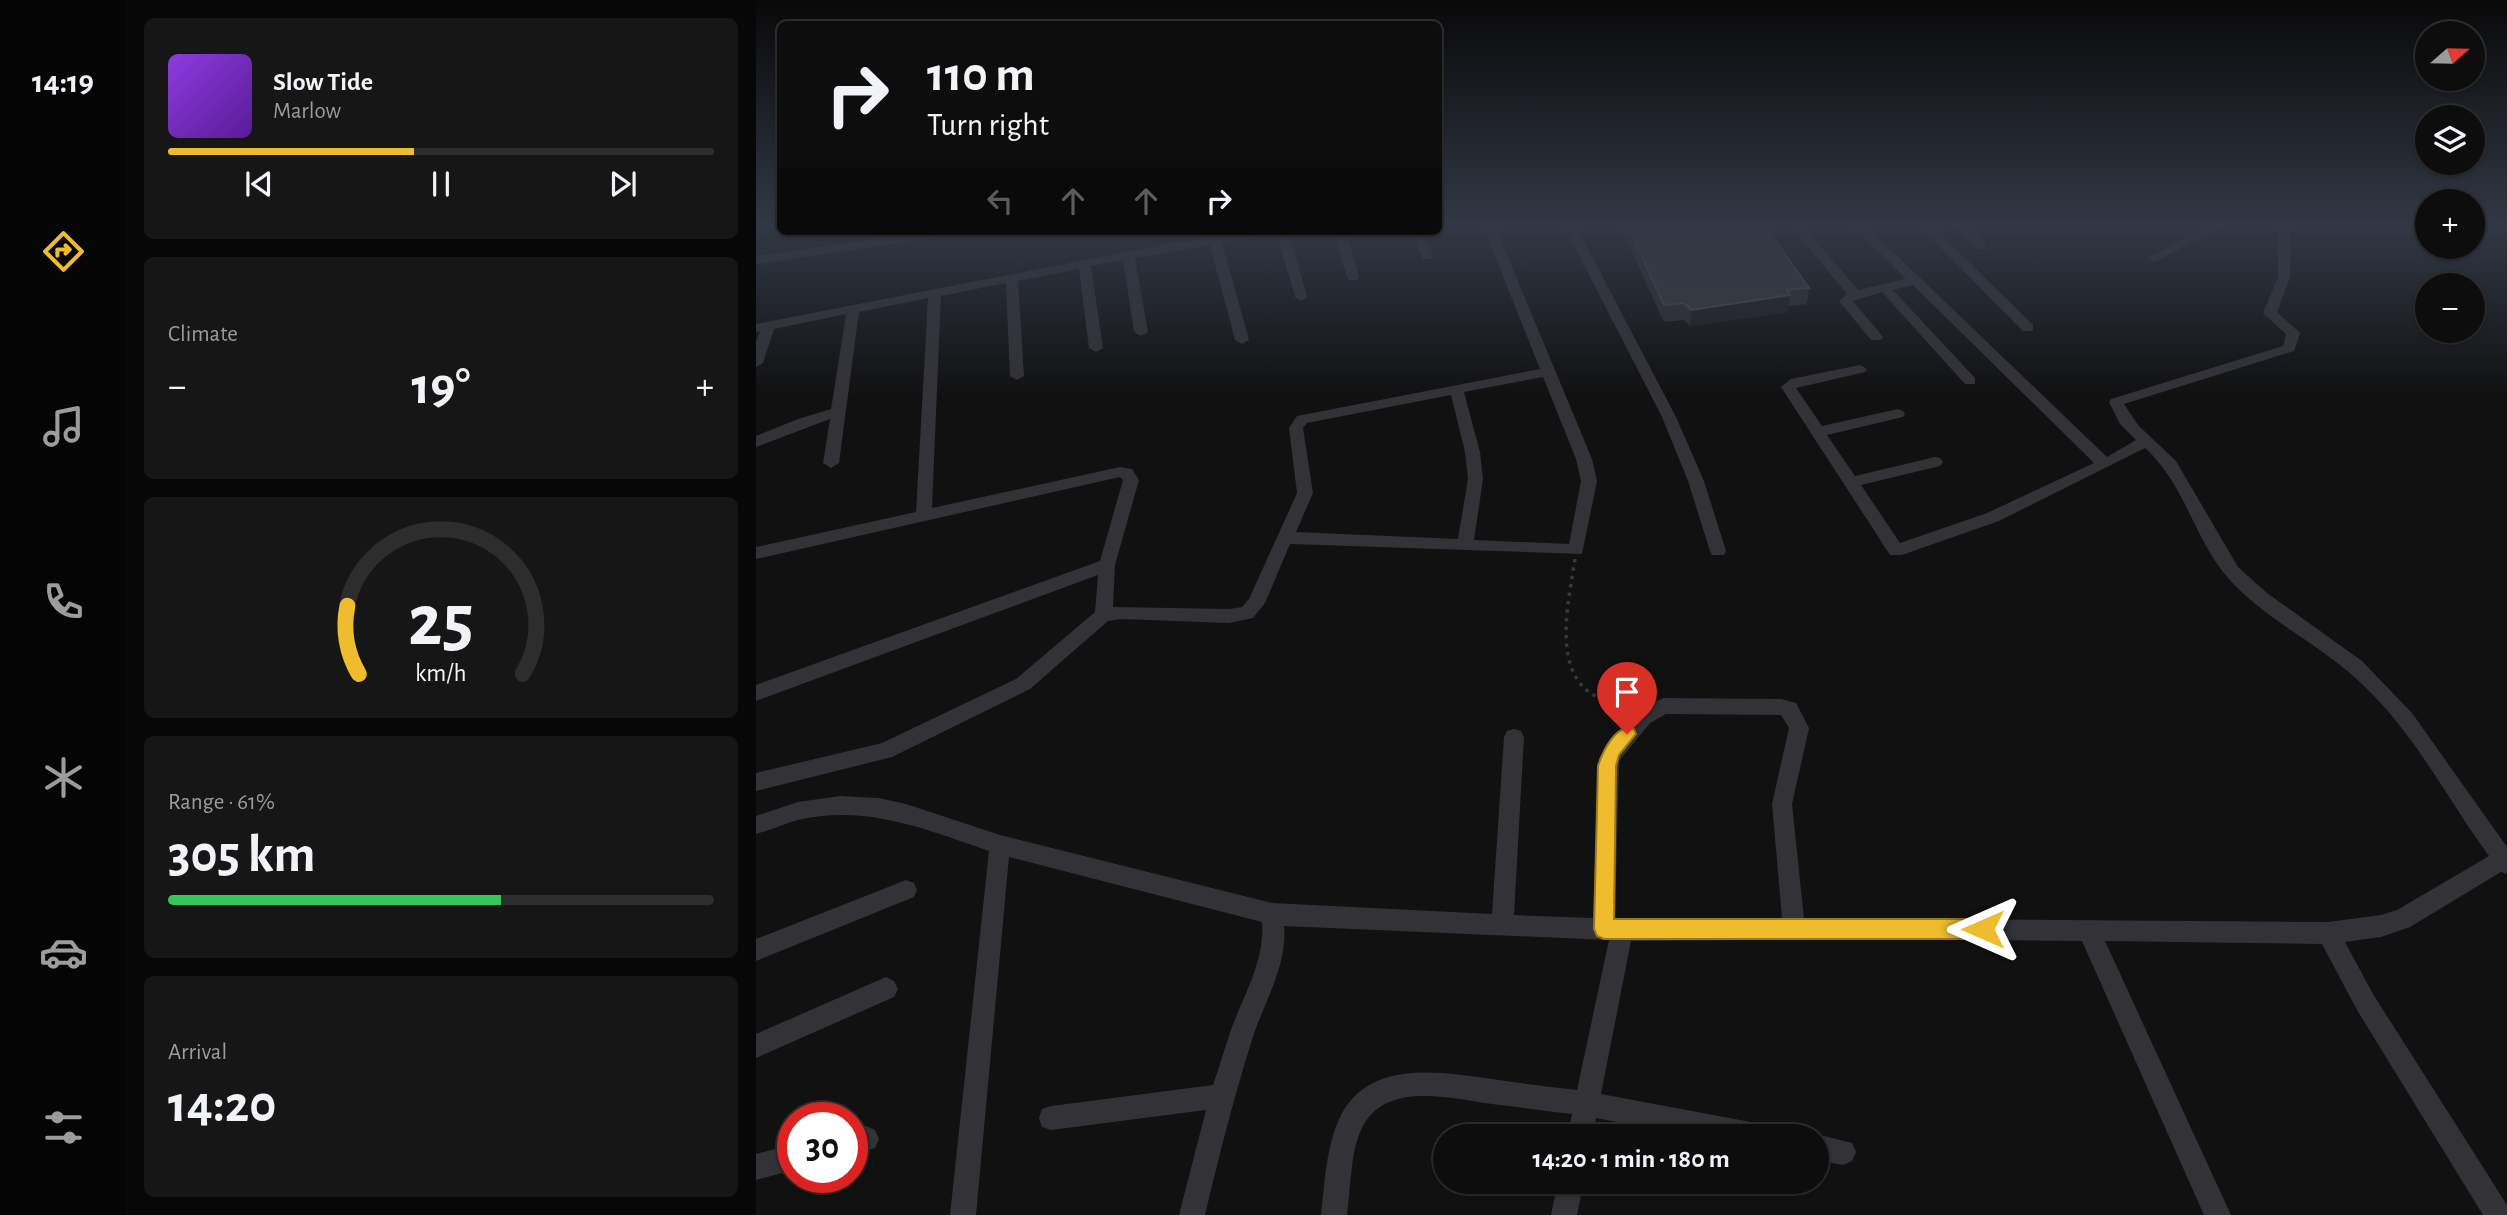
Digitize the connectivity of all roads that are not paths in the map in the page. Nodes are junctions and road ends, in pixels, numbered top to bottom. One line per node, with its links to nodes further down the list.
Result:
1 (993, 283): 15 (street)
2 (1012, 283): 28 (street)
3 (1087, 283): 24 (street)
4 (1133, 283): 21 (street)
5 (1226, 283): 23 (street)
6 (1297, 283): 17 (street)
7 (1513, 283): 27 (street)
8 (1599, 283): 43 (street)
9 (1845, 283): 16 (street)
10 (1905, 283): 14 (street)
11 (1915, 283): 38 (street)
12 (1982, 283): 20 (street)
13 (2282, 283): 34 (street)
14 (1884, 287): 16 (street); 29 (street)
15 (935, 294): 18 (street); 40 (street)
16 (1855, 295): 22 (street)
17 (1301, 297)
18 (853, 310): 19 (street); 31 (street)
19 (762, 327): 25 (street)
20 (2028, 328)
21 (1141, 332)
22 (1876, 337)
23 (1242, 340)
24 (1096, 348)
25 (756, 363)
26 (1860, 369): 33 (street)
27 (1550, 371): 30 (street); 42 (street)
28 (1017, 376)
29 (1970, 381)
30 (1456, 388): 41 (street); 42 (street)
31 (836, 413): 35 (street); 37 (street)
32 (1898, 414): 33 (street)
33 (1818, 432): 39 (street)
34 (2147, 441): 38 (street); 52 (street)
35 (756, 442)
36 (1935, 462): 39 (street)
37 (831, 463)
38 (2105, 464): 39 (street)
39 (1851, 482)
40 (924, 514): 44 (street); 45 (street)
41 (1283, 538): 42 (street); 46 (street)
42 (1465, 546)
43 (1718, 551)
44 (756, 553)
45 (1107, 565): 46 (street); 47 (street)
46 (1104, 615): 49 (street)
47 (756, 693)
48 (1514, 737): 55 (street)
49 (756, 782)
50 (756, 825): 51 (street)
51 (1000, 845): 54 (street); 73 (street)
52 (2506, 860): 59 (street)
53 (906, 890): 60 (street)
54 (1272, 914): 55 (street); 63 (street)
55 (1502, 925): 57 (street)
56 (1794, 929): 57 (street); 57 (street); 58 (street)
57 (1613, 930): 64 (street)
58 (2088, 930): 59 (street); 77 (street)
59 (2328, 933): 78 (street)
60 (756, 950)
61 (886, 989): 62 (street)
62 (756, 1046)
63 (1222, 1096): 65 (street); 74 (street)
64 (1587, 1104): 66 (street); 67 (street); 75 (street)
65 (1051, 1118)
66 (1583, 1124)
67 (1693, 1124)
68 (1829, 1149): 69 (street)
69 (1843, 1152)
70 (777, 1161): 71 (street)
71 (756, 1167)
72 (1568, 1194): 76 (street)
73 (962, 1215)
74 (1192, 1215)
75 (1334, 1215)
76 (1564, 1215)
77 (2218, 1215)
78 (2498, 1215)

